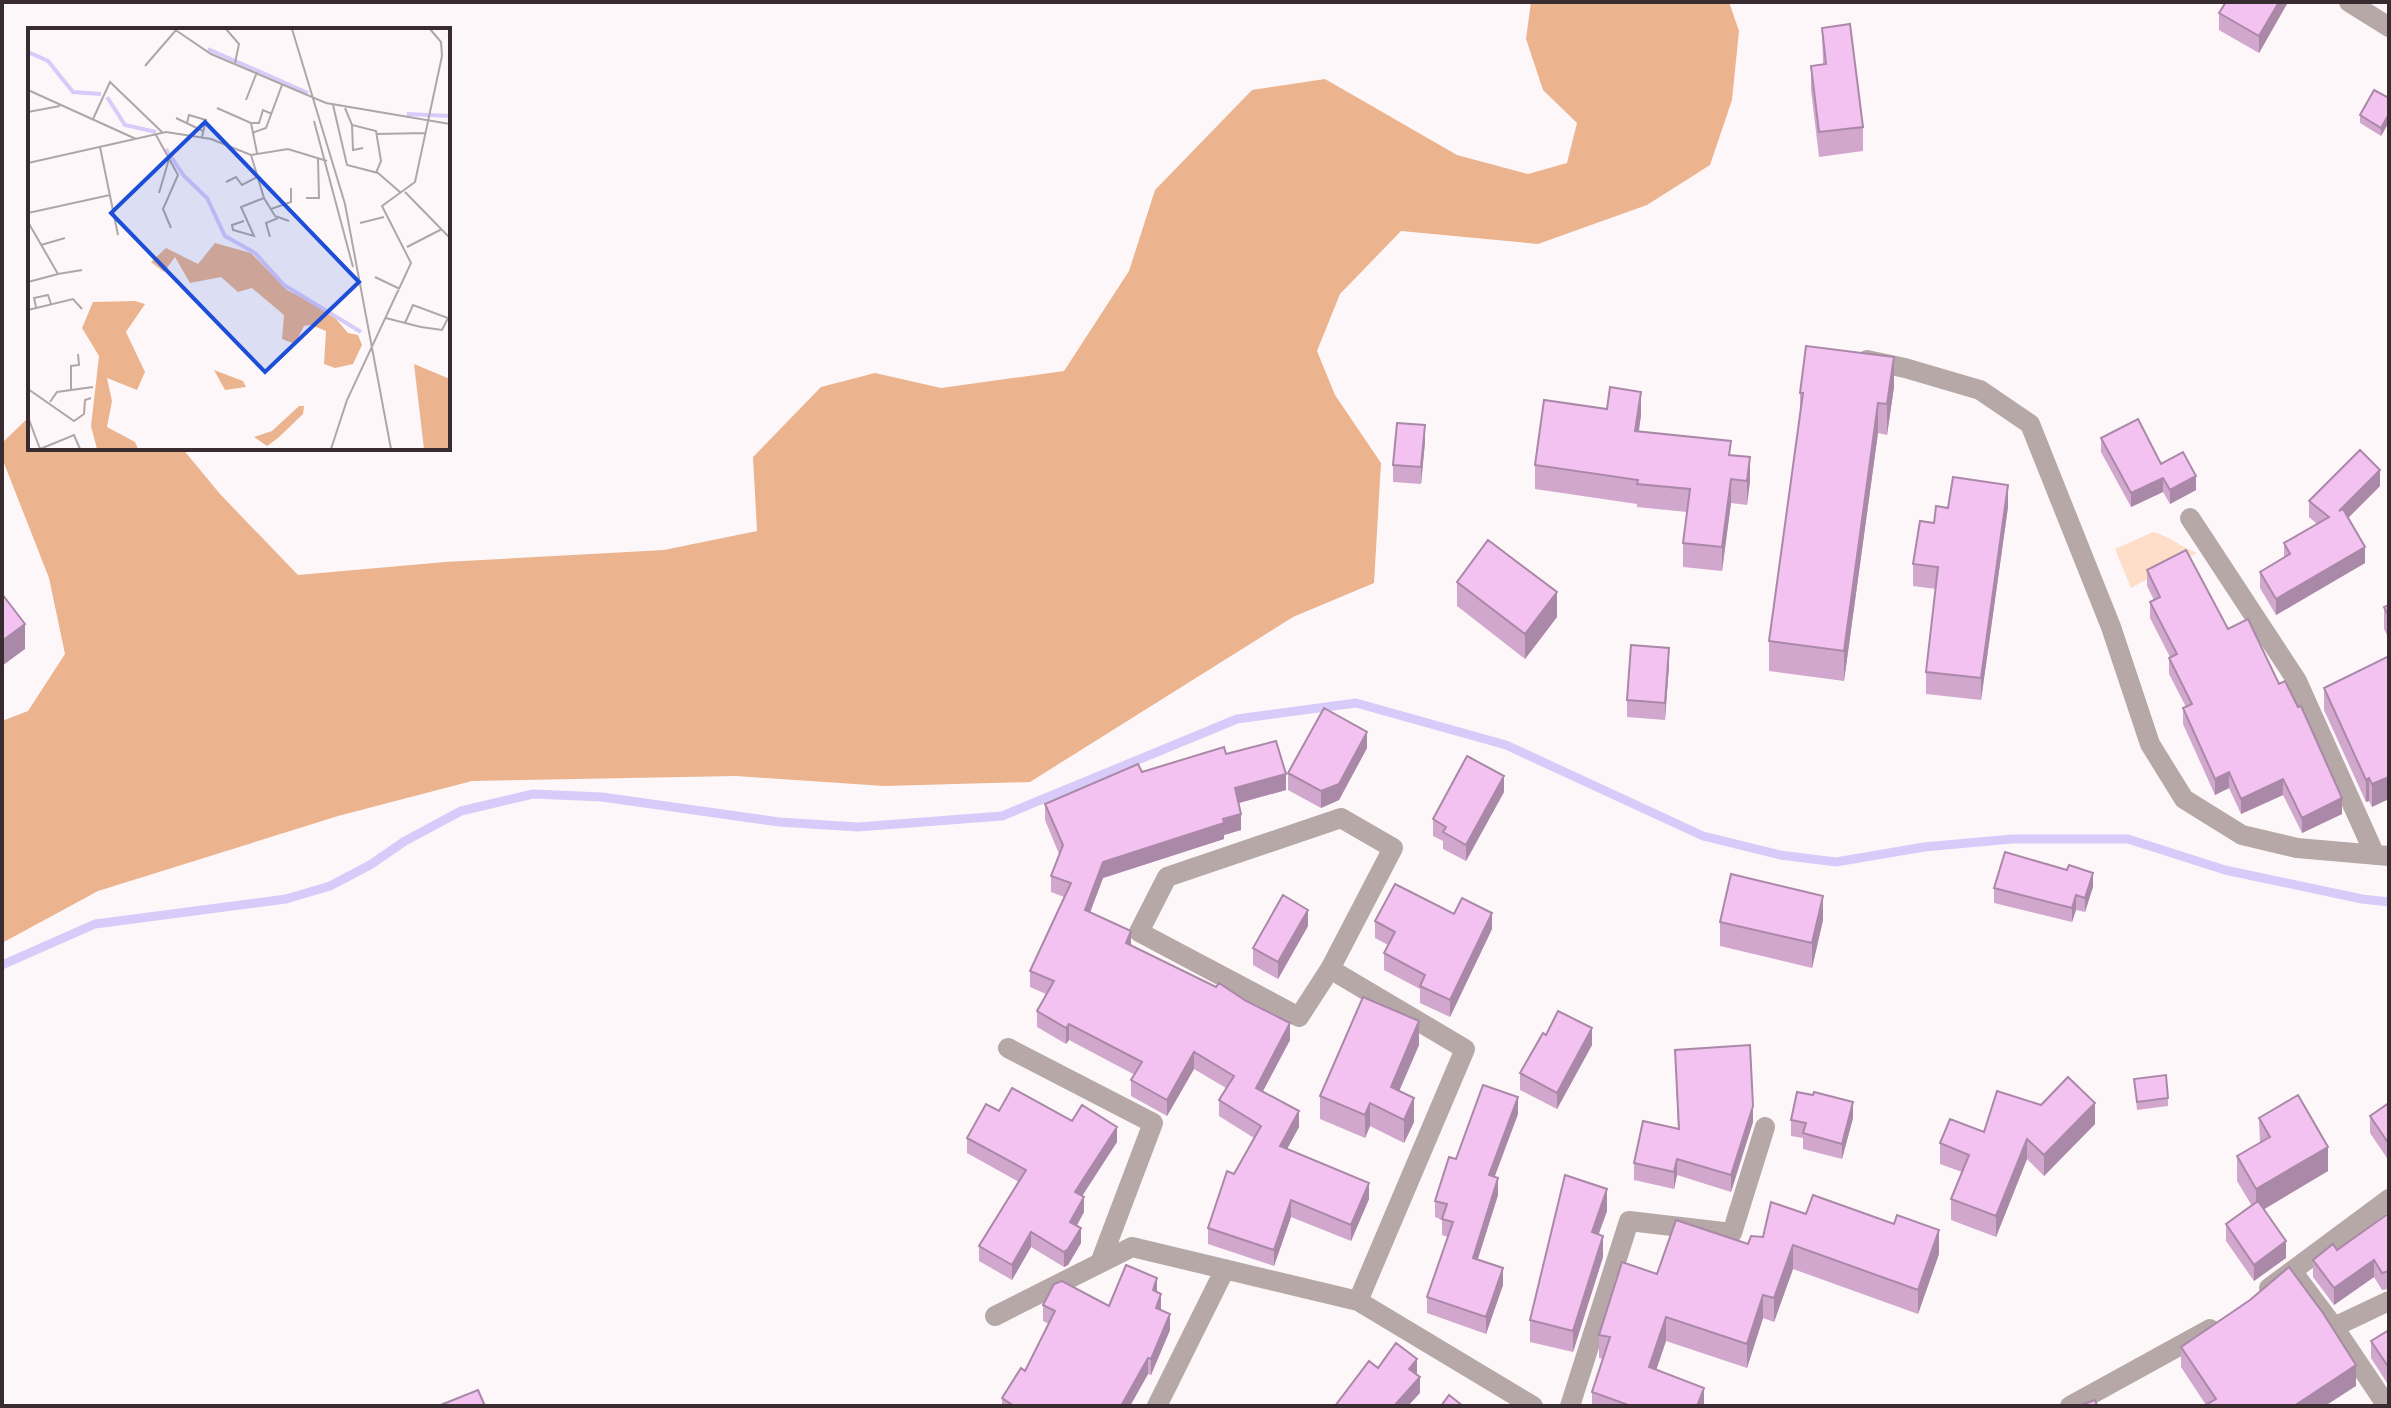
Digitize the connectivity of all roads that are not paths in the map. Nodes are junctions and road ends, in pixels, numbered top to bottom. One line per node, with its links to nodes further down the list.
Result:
1 (2349, 2): 2 (street)
2 (2389, 27)
3 (1843, 355): 5 (street)
4 (2190, 518): 5 (street)
5 (2382, 855)
6 (1330, 969): 6 (street); 14 (street)
7 (1008, 1048): 10 (street)
8 (1765, 1127): 21 (street)
9 (2389, 1199): 12 (street)
10 (1100, 1263): 11 (street); 16 (street)
11 (1225, 1269): 14 (street); 19 (street)
12 (2292, 1271): 13 (street); 18 (street)
13 (2256, 1296)
14 (1358, 1301): 20 (street)
15 (2389, 1301): 18 (street)
16 (995, 1316)
17 (2221, 1322): 22 (street)
18 (2334, 1327): 23 (street)
19 (1157, 1406)
20 (1533, 1406)
21 (1570, 1406)
22 (2070, 1406)
23 (2387, 1406)

